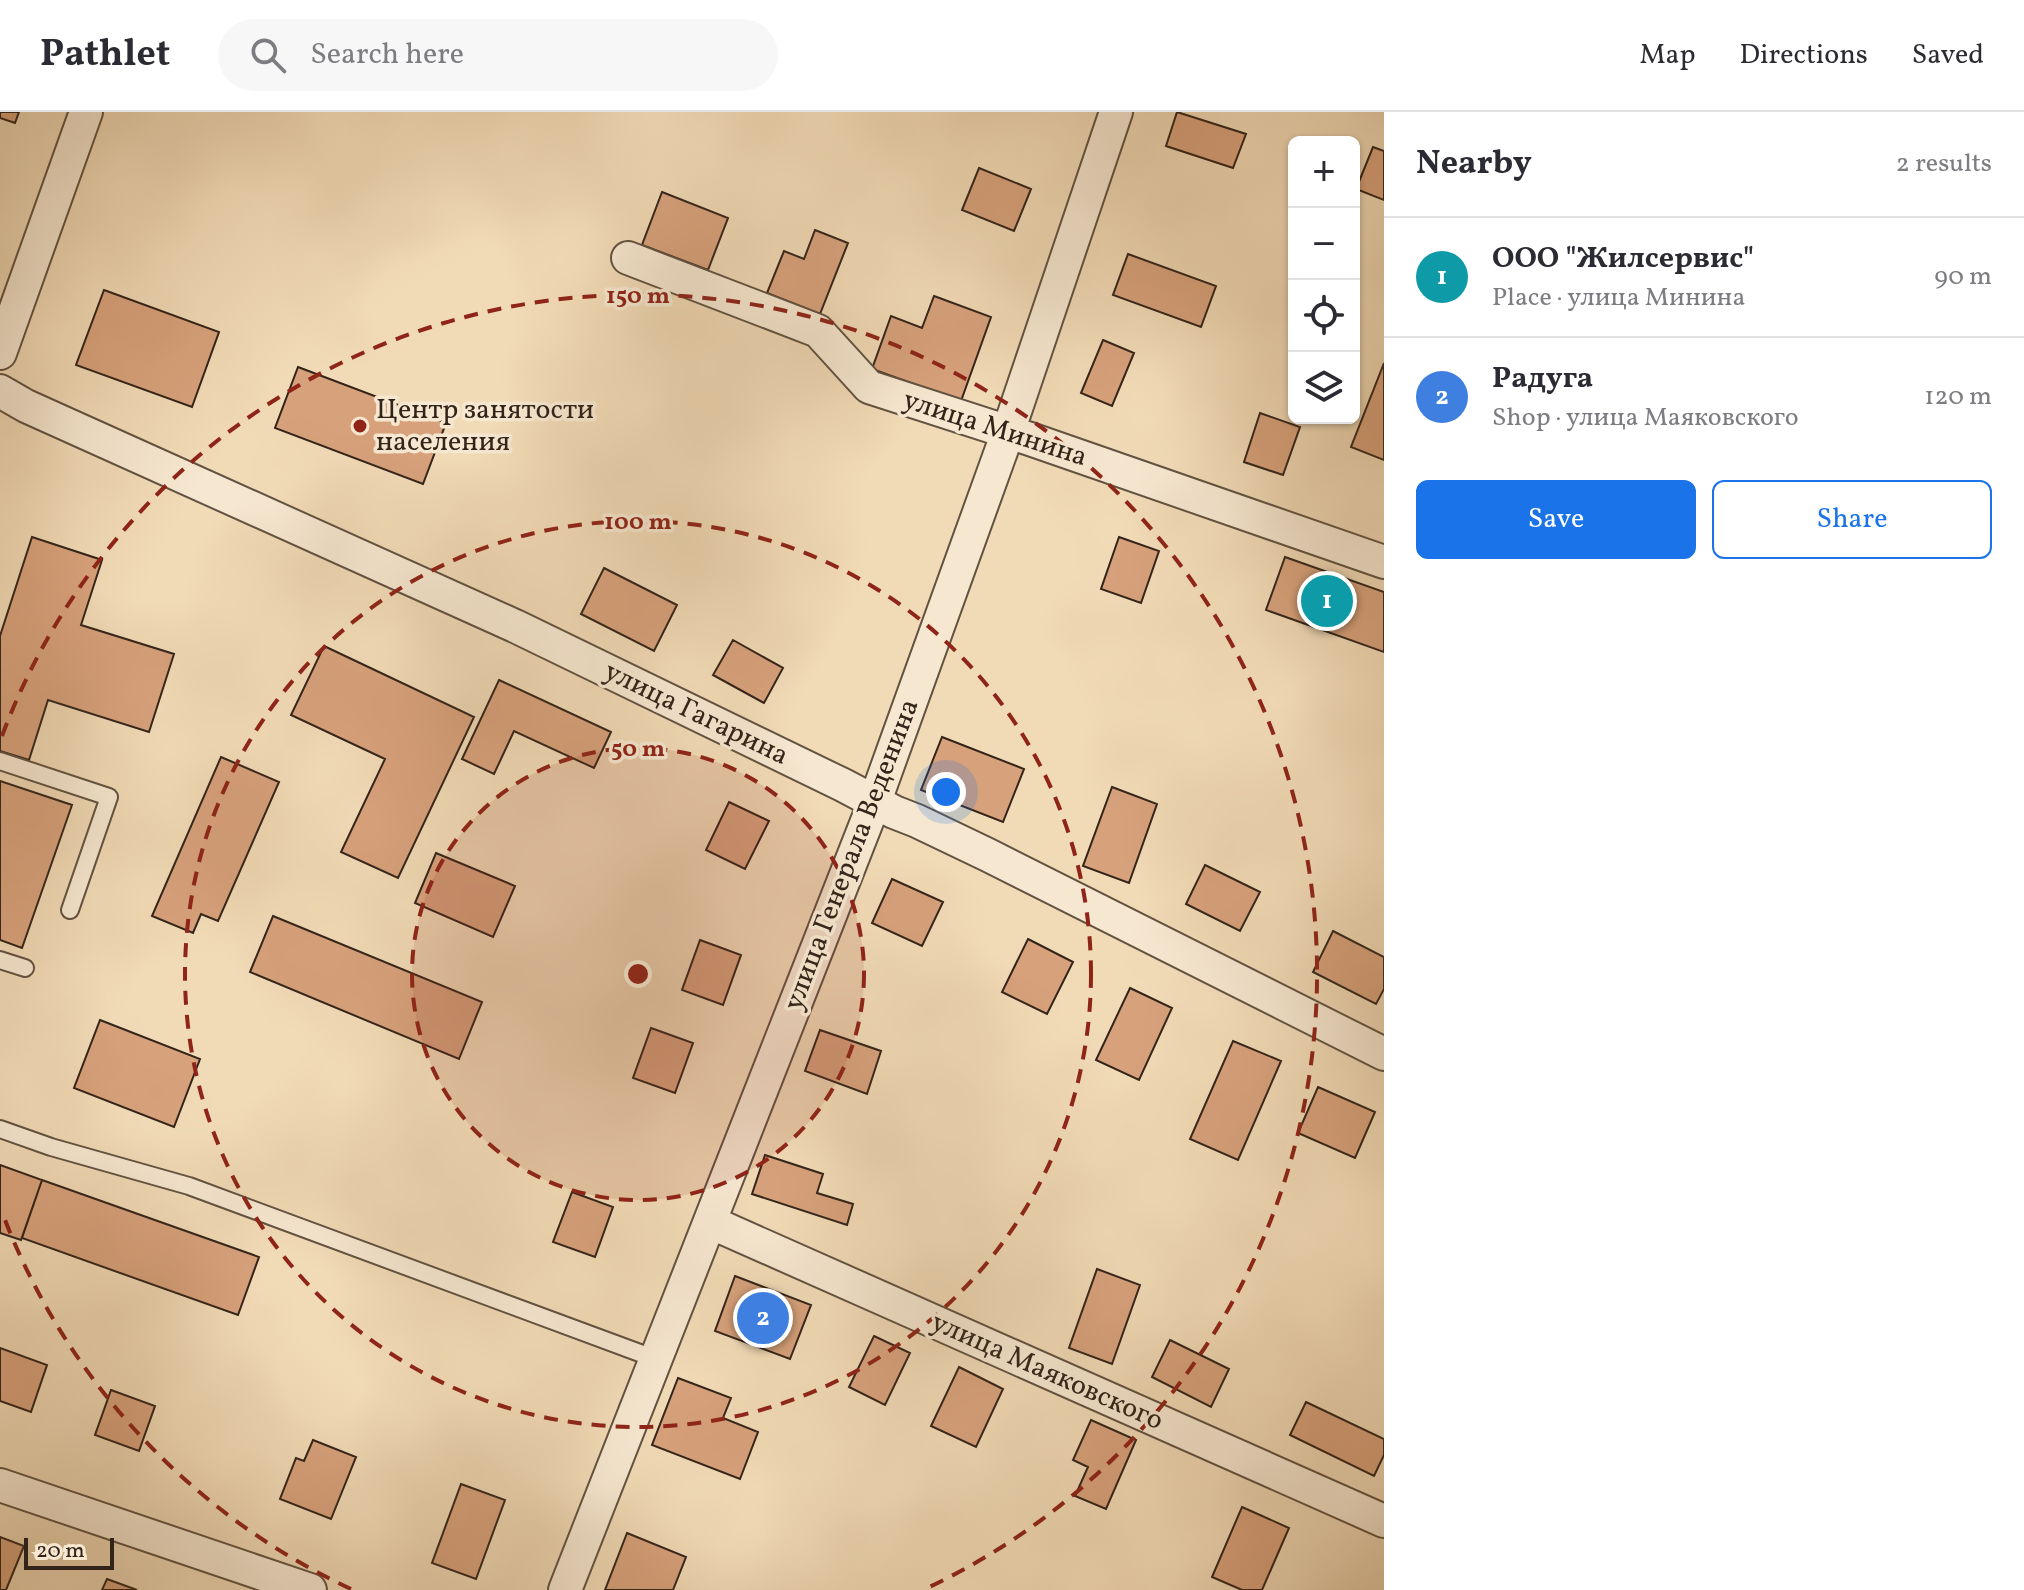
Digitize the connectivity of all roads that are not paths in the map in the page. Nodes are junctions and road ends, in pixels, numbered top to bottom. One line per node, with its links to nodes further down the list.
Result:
1 (86, 112): 4 (street)
2 (1116, 112): 6 (street, улица Генерала Веденина)
3 (628, 258): 6 (street, улица Минина)
4 (0, 353)
5 (0, 391): 9 (street, улица Гагарина)
6 (1008, 432): 7 (street, улица Минина); 9 (street, улица Генерала Веденина)
7 (1384, 562)
8 (0, 761): 10 (lane)
9 (875, 801): 13 (street, улица Гагарина); 15 (street, улица Генерала Веденина)
10 (70, 910)
11 (0, 960): 12 (lane)
12 (25, 968)
13 (1384, 1054)
14 (0, 1129): 16 (lane)
15 (710, 1222): 16 (street, улица Генерала Веденина); 18 (street, улица Маяковского)
16 (656, 1359): 20 (street, улица Генерала Веденина)
17 (0, 1485): 19 (street)
18 (1384, 1521)
19 (310, 1590)
20 (565, 1590)

